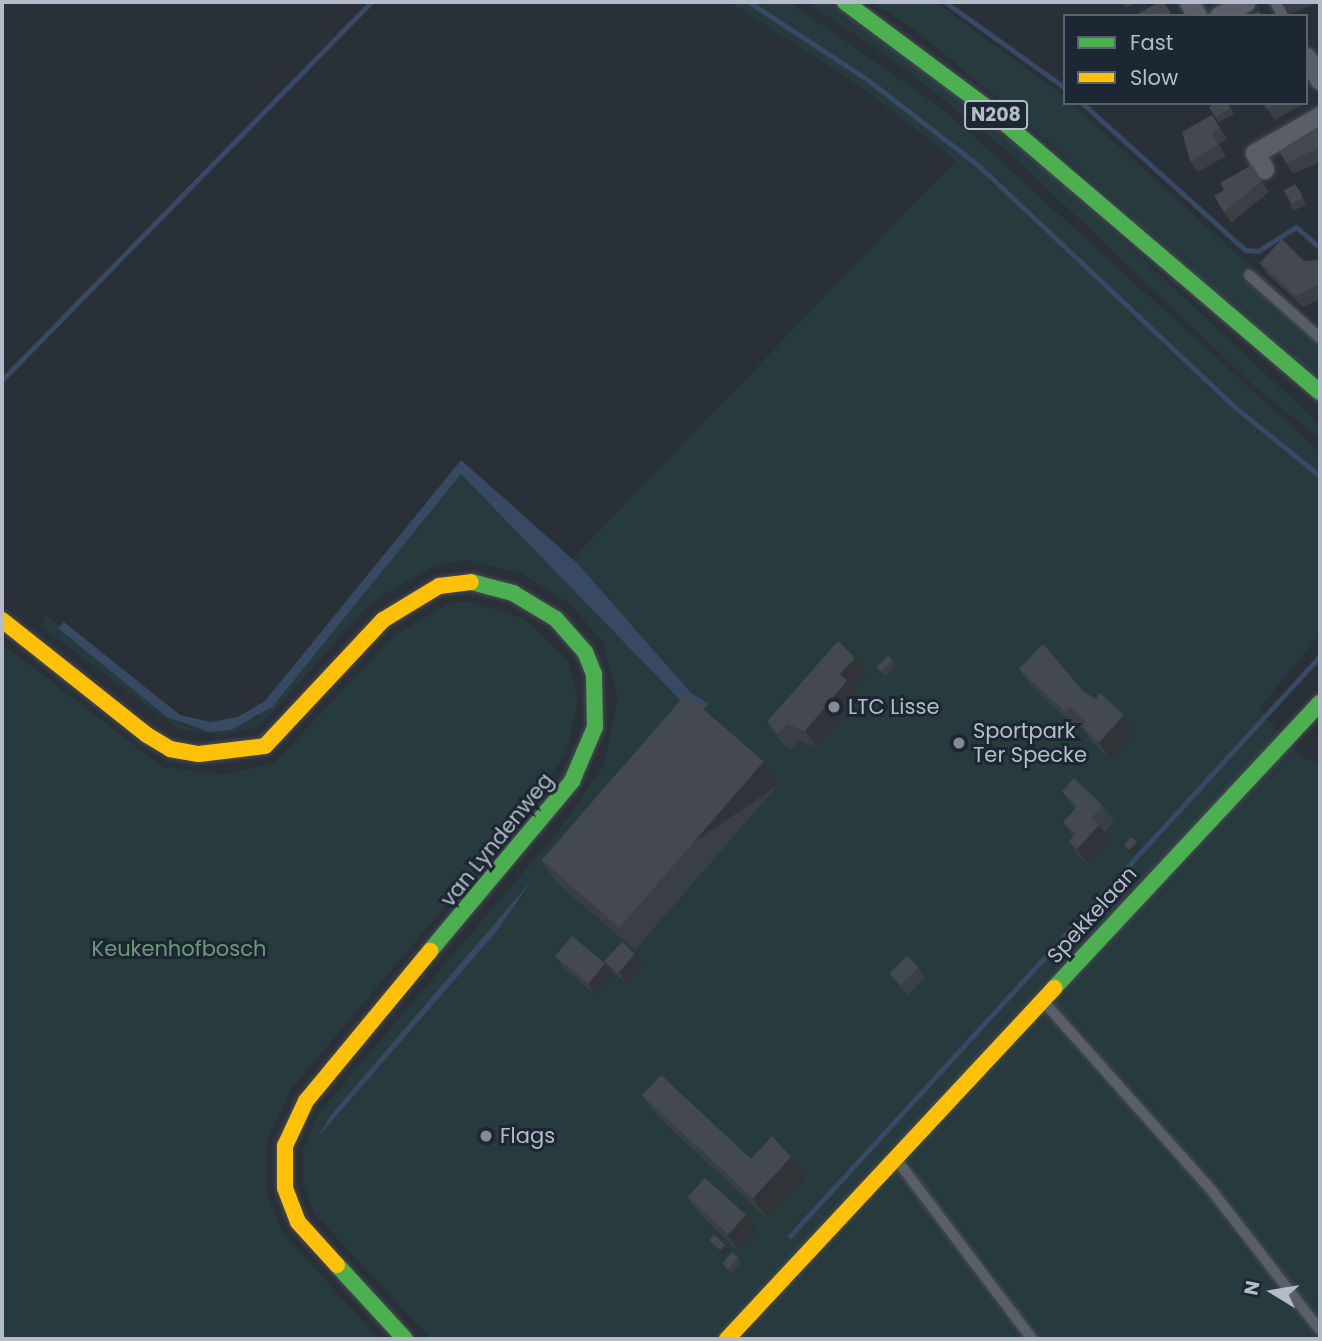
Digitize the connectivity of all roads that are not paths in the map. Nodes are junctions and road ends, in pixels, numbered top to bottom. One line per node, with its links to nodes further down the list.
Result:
1 (845, 2): 8 (street, N208)
2 (1245, 2): 3 (street)
3 (1223, 14)
4 (1308, 60): 5 (street)
5 (1320, 80)
6 (1320, 116): 7 (street)
7 (1264, 169)
8 (1138, 238): 11 (street, N208); 12 (street, N208)
9 (1249, 275): 10 (lane)
10 (1320, 338)
11 (1320, 392)
12 (1314, 410)
13 (2, 620): 18 (street, van Lyndenweg)
14 (1320, 703): 15 (street, Spekkelaan)
15 (1042, 1000): 16 (street, Spekkelaan); 17 (lane)
16 (894, 1156): 19 (street, Spekkelaan); 20 (lane)
17 (1320, 1329)
18 (405, 1339)
19 (727, 1339)
20 (1032, 1339)

